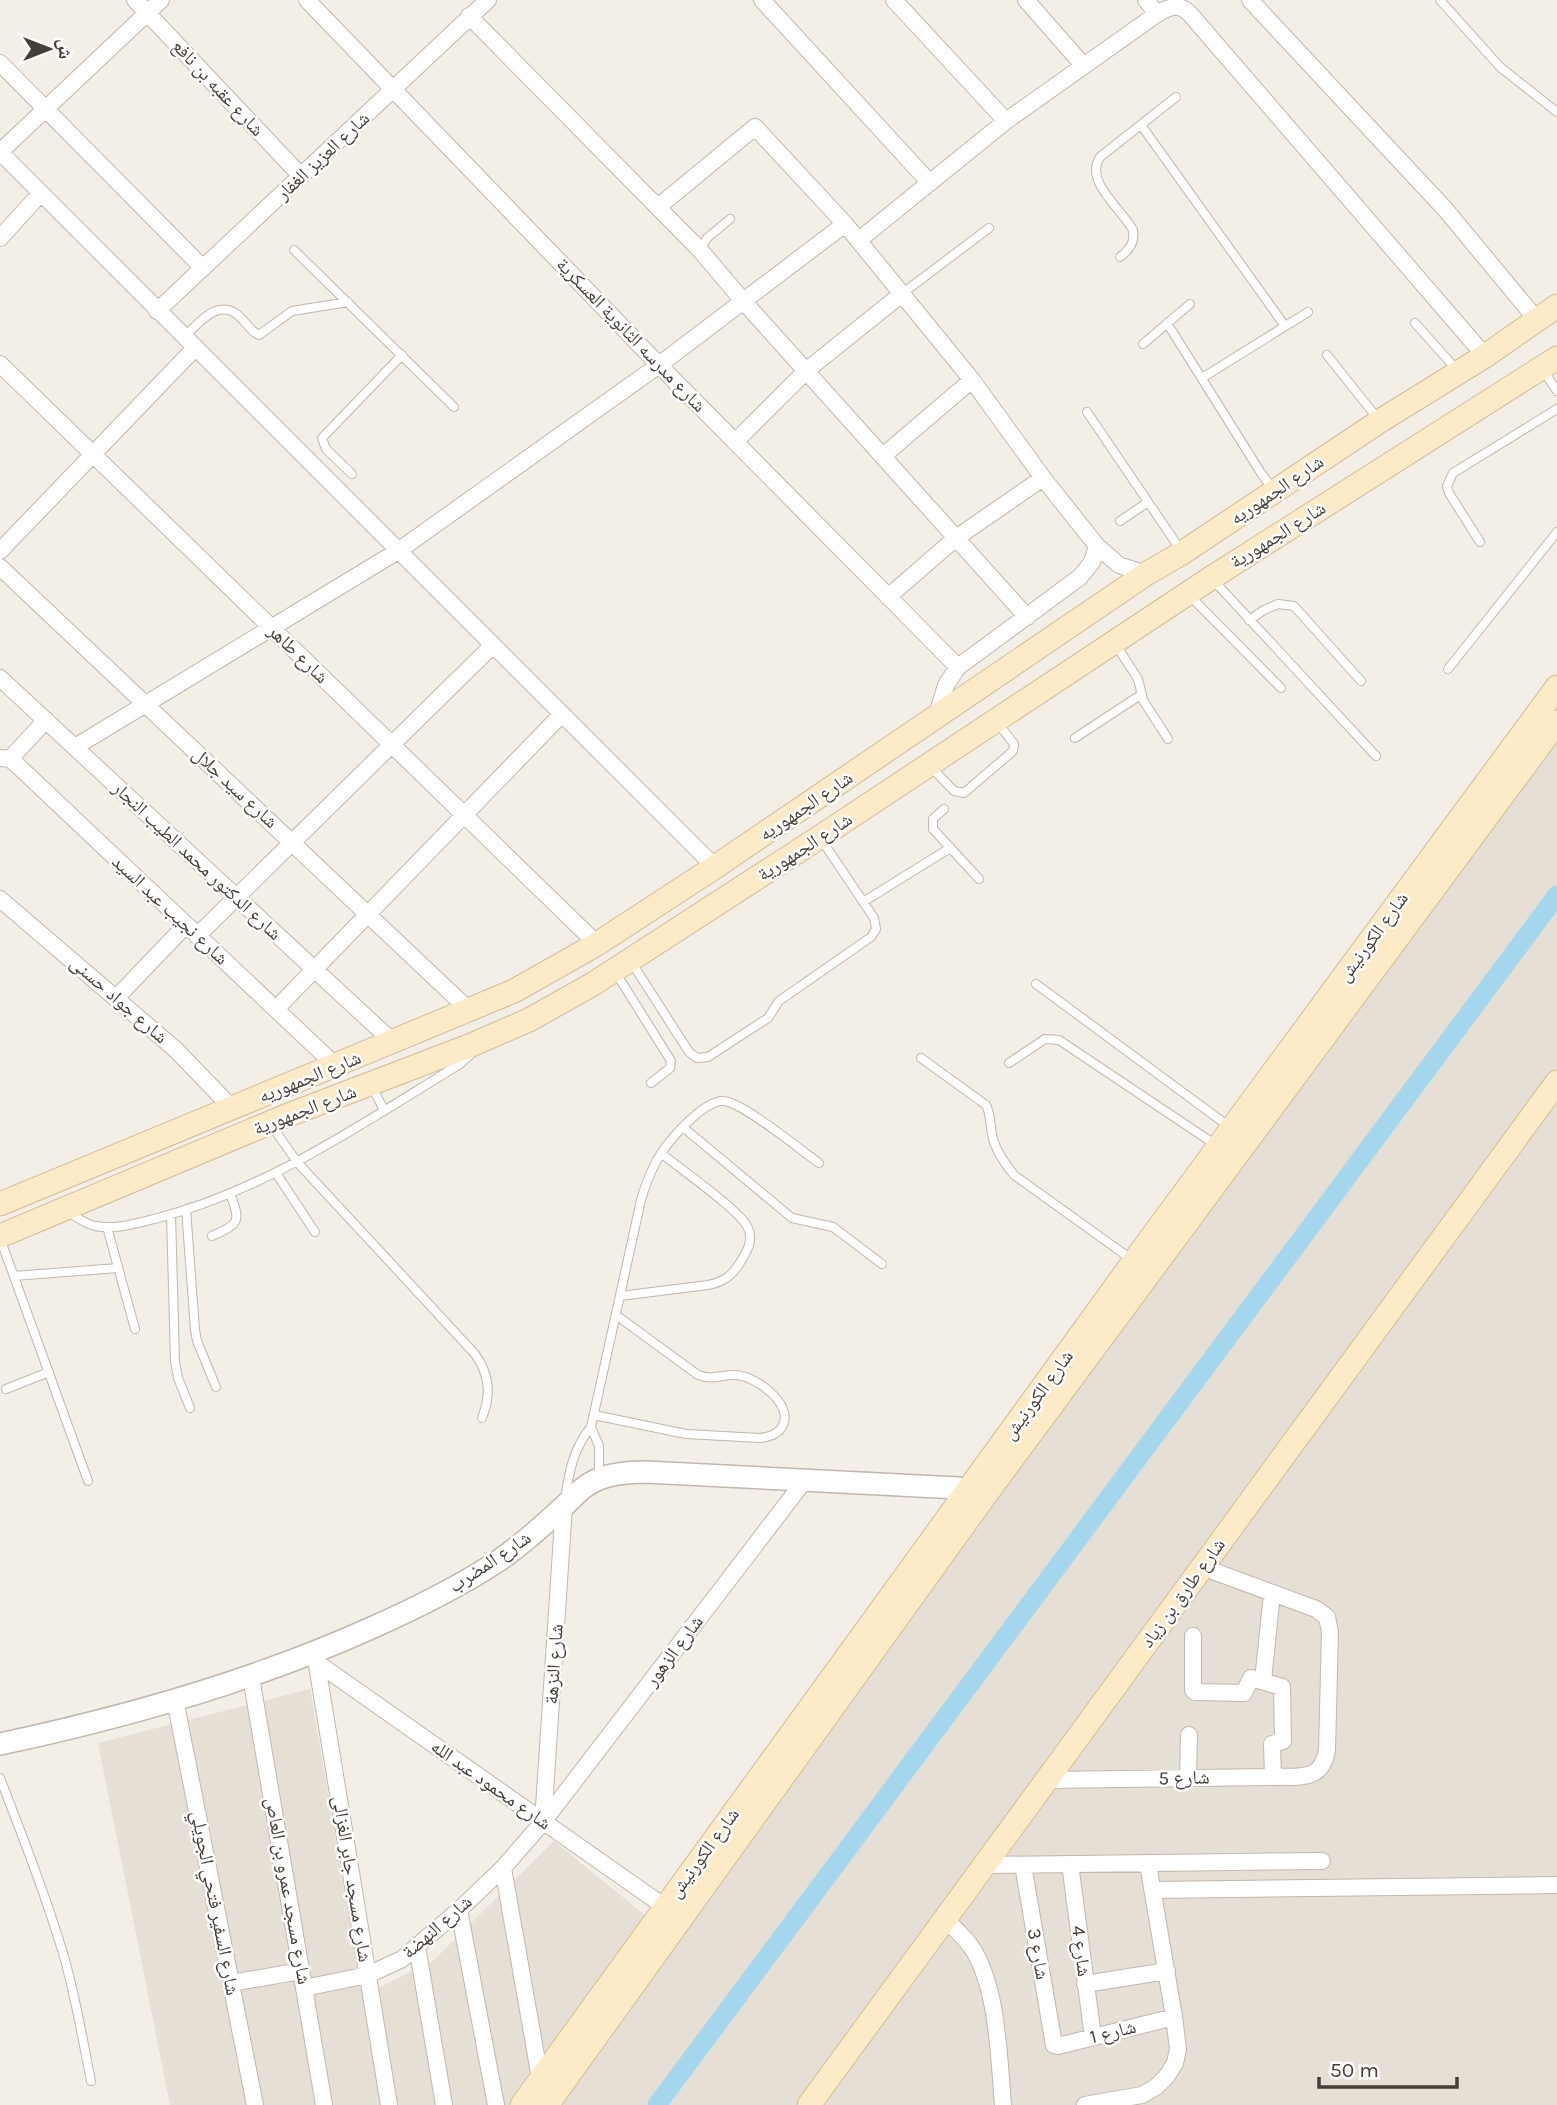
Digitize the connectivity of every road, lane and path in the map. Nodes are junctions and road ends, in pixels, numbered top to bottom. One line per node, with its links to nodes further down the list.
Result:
1 (135, 0): 11 (street, شارع عقبه بن نافع)
2 (162, 0): 11 (street)
3 (307, 0): 16 (street, شارع مدرسه الثانوية العسكرية)
4 (488, 0): 13 (street, شارع العزيز الغفار)
5 (762, 0): 24 (street)
6 (894, 0): 20 (street)
7 (1026, 0): 15 (street)
8 (1146, 0): 12 (street)
9 (1250, 0): 43 (street)
10 (1440, 0): 19 (lane)
11 (147, 13): 18 (street); 23 (street, شارع عقبه بن نافع)
12 (1157, 14): 15 (street); 51 (street)
13 (470, 16): 16 (street, شارع العزيز الغفار); 26 (street)
14 (0, 63): 18 (street)
15 (1083, 65): 20 (street)
16 (394, 90): 23 (street, شارع العزيز الغفار); 54 (street, شارع مدرسه الثانوية العسكرية)
17 (1177, 97): 21 (lane)
18 (46, 109): 22 (street); 35 (street)
19 (1557, 112)
20 (1006, 121): 24 (street)
21 (1141, 125): 34 (lane); 46 (lane)
22 (0, 152): 25 (street)
23 (301, 176): 35 (street, شارع العزيز الغفار)
24 (930, 183): 31 (street)
25 (41, 193): 30 (street); 41 (street)
26 (657, 207): 28 (street); 33 (street)
27 (730, 219): 33 (lane)
28 (845, 224): 31 (street); 38 (street)
29 (989, 228): 36 (lane)
30 (0, 238)
31 (859, 240): 36 (street)
32 (294, 250): 37 (lane)
33 (701, 250): 38 (street)
34 (1120, 257)
35 (203, 268): 41 (street, شارع العزيز الغفار)
36 (903, 293): 55 (street); 58 (street)
37 (348, 302): 47 (lane); 49 (lane)
38 (744, 302): 54 (street); 55 (street)
39 (1190, 304): 44 (lane)
40 (1557, 306): 43 (main road, شارع الجمهوريه)
41 (157, 311): 47 (street)
42 (1308, 312): 46 (lane)
43 (1537, 320): 51 (main road, شارع الجمهوريه)
44 (1167, 323): 48 (lane); 57 (lane)
45 (1415, 323): 56 (lane)
46 (1285, 326): 57 (lane)
47 (189, 343): 65 (street); 67 (street)
48 (1143, 344)
49 (402, 355): 60 (lane); 67 (lane)
50 (1326, 355): 63 (lane)
51 (1485, 356): 56 (main road, شارع الجمهوريه)
52 (1549, 363): 59 (lane); 82 (main road, شارع الجمهورية)
53 (0, 364): 65 (street, شارع طاهر)
54 (659, 365): 64 (street, شارع مدرسه الثانوية العسكرية); 78 (street)
55 (807, 370): 64 (street); 66 (street)
56 (1460, 372): 63 (main road, شارع الجمهوريه)
57 (1202, 378): 70 (lane)
58 (972, 380): 66 (street); 69 (street)
59 (1557, 391)
60 (454, 407)
61 (1557, 409): 75 (lane)
62 (1087, 412): 71 (lane)
63 (1380, 421): 70 (main road, شارع الجمهوريه)
64 (735, 442): 84 (street, شارع مدرسه الثانوية العسكرية)
65 (93, 454): 77 (street); 88 (street, شارع طاهر)
66 (884, 455): 74 (street)
67 (331, 469): 68 (lane); 78 (street)
68 (352, 474)
69 (1043, 478): 74 (street); 76 (street)
70 (1275, 491): 79 (main road, شارع الجمهوريه)
71 (1148, 502): 72 (lane); 79 (lane)
72 (1120, 520)
73 (1557, 532): 94 (lane)
74 (956, 538): 84 (street); 85 (street)
75 (1480, 542)
76 (1097, 546): 81 (street); 85 (street)
77 (0, 551)
78 (398, 551): 88 (street); 90 (street)
79 (1182, 553): 81 (main road, شارع الجمهوريه)
80 (0, 567): 101 (street, شارع سيد جلال)
81 (1146, 574): 87 (main road, شارع الجمهوريه)
82 (1211, 578): 83 (main road, شارع الجمهورية); 86 (lane)
83 (1188, 594): 89 (main road, شارع الجمهورية); 99 (lane)
84 (888, 597): 93 (street, شارع مدرسه الثانوية العسكرية)
85 (1027, 617): 93 (street)
86 (1249, 620): 97 (lane); 111 (lane)
87 (1069, 627): 91 (main road, شارع الجمهوريه); 92 (main road)
88 (271, 628): 101 (street); 109 (street, شارع طاهر)
89 (1114, 643): 92 (main road, شارع الجمهورية); 100 (lane)
90 (493, 645): 102 (street); 109 (street)
91 (1035, 650): 96 (main road); 103 (main road, شارع الجمهوريه)
92 (1092, 657): 96 (main road, شارع الجمهورية)
93 (958, 667): 103 (street)
94 (1448, 669)
95 (0, 678): 105 (street, شارع الدكتور محمد الطيب النجار)
96 (1056, 680): 104 (main road, شارع الجمهورية)
97 (1362, 681)
98 (1557, 687): 145 (main road, شارع الكورنيش)
99 (1281, 688)
100 (1142, 694): 107 (lane); 108 (lane)
101 (146, 704): 110 (street); 117 (street, شارع سيد جلال)
102 (562, 714): 115 (street); 119 (street)
103 (936, 718): 119 (main road, شارع الجمهوريه)
104 (995, 719): 113 (main road, شارع الجمهورية); 113 (lane)
105 (46, 720): 110 (street, شارع الدكتور محمد الطيب النجار); 112 (street)
106 (1557, 722): 177 (main road, شارع الكورنيش)
107 (1075, 738)
108 (1168, 739)
109 (391, 745): 115 (street, شارع طاهر); 117 (street)
110 (75, 747): 121 (street, شارع الدكتور محمد الطيب النجار)
111 (1376, 756)
112 (5, 759): 125 (street, شارع نجيب عبد السيد)
113 (928, 764): 116 (main road, شارع الجمهورية)
114 (944, 809): 118 (lane)
115 (464, 815): 124 (street); 126 (street, شارع طاهر)
116 (820, 837): 123 (lane); 127 (main road, شارع الجمهورية)
117 (293, 842): 121 (street); 124 (street, شارع سيد جلال)
118 (950, 848): 120 (lane); 123 (lane)
119 (715, 867): 126 (main road, شارع الجمهوريه)
120 (979, 879)
121 (236, 897): 125 (street); 128 (street, شارع الدكتور محمد الطيب النجار)
122 (0, 899): 130 (street, شارع جواد حسنى)
123 (863, 902): 127 (lane)
124 (368, 914): 128 (street); 132 (street, شارع سيد جلال)
125 (192, 930): 130 (street); 131 (street, شارع نجيب عبد السيد)
126 (597, 944): 132 (main road, شارع الجمهوريه)
127 (622, 965): 133 (main road, شارع الجمهورية); 139 (lane)
128 (314, 970): 131 (street); 134 (street, شارع الدكتور محمد الطيب النجار)
129 (1036, 984): 145 (lane)
130 (117, 997): 141 (street, شارع جواد حسنى)
131 (276, 1009): 137 (street, شارع نجيب عبد السيد)
132 (470, 1010): 134 (main road, شارع الجمهوريه)
133 (482, 1040): 140 (main road, شارع الجمهورية); 142 (lane)
134 (394, 1043): 137 (main road, شارع الجمهوريه)
135 (921, 1058): 160 (lane)
136 (1009, 1063): 145 (lane)
137 (337, 1067): 141 (main road, شارع الجمهوريه)
138 (1557, 1082): 179 (main road, شارع طارق بن زياد)
139 (651, 1083)
140 (371, 1084): 142 (lane); 143 (main road, شارع الجمهورية)
141 (232, 1108): 150 (main road, شارع الجمهوريه)
142 (384, 1110): 147 (lane)
143 (270, 1123): 147 (lane); 153 (main road, شارع الجمهورية)
144 (684, 1128): 146 (lane); 148 (lane); 161 (lane)
145 (1225, 1138): 160 (main road, شارع الكورنيش)
146 (661, 1153): 164 (lane); 164 (lane)
147 (297, 1162): 149 (lane); 172 (lane)
148 (819, 1163)
149 (276, 1173): 151 (lane); 157 (lane)
150 (51, 1183): 152 (main road, شارع الجمهوريه); 153 (main road)
151 (230, 1194): 154 (lane); 158 (lane)
152 (0, 1205)
153 (65, 1209): 156 (lane); 159 (main road, شارع الجمهورية)
154 (186, 1209): 155 (lane); 168 (lane)
155 (172, 1214): 156 (lane); 170 (lane)
156 (107, 1227): 162 (lane)
157 (315, 1231)
158 (212, 1236)
159 (0, 1237): 163 (lane)
160 (1134, 1261): 177 (main road, شارع الكورنيش)
161 (882, 1264)
162 (118, 1268): 163 (lane); 166 (lane)
163 (14, 1276): 167 (lane)
164 (620, 1296): 165 (lane)
165 (616, 1315): 171 (lane); 171 (lane)
166 (135, 1329)
167 (49, 1372): 169 (lane); 176 (lane)
168 (216, 1387)
169 (6, 1389)
170 (190, 1408)
171 (594, 1415): 173 (lane)
172 (482, 1418)
173 (591, 1427): 174 (lane); 178 (lane)
174 (598, 1479): 175 (street, شارع المضرب); 178 (street, شارع المضرب)
175 (805, 1480): 177 (street, شارع المضرب); 192 (street, شارع الزهور)
176 (88, 1481)
177 (977, 1493): 201 (main road, شارع الكورنيش); 222 (main road, شارع الكورنيش)
178 (564, 1506): 182 (street, شارع المضرب); 192 (street, شارع النزهة)
179 (1202, 1567): 180 (street); 191 (main road, شارع طارق بن زياد)
180 (1272, 1592): 184 (street); 188 (street, شارع 5)
181 (1193, 1636): 184 (street)
182 (316, 1658): 183 (street, شارع المضرب); 192 (street, شارع محمود عبد الله); 207 (street, شارع مسجد جابر الغزالى)
183 (251, 1677): 185 (street, شارع المضرب); 205 (street, شارع مسجد عمرو بن العاص)
184 (1263, 1681): 188 (street)
185 (175, 1700): 187 (street, شارع المضرب); 208 (street, شارع السفير فتحي الجويلي)
186 (1189, 1735): 190 (street)
187 (0, 1744)
188 (1273, 1777): 190 (street, شارع 5)
189 (0, 1778): 215 (lane)
190 (1188, 1778): 191 (street, شارع 5)
191 (1048, 1780): 196 (main road, شارع طارق بن زياد)
192 (543, 1822): 198 (street, شارع النهضة); 201 (street, شارع محمود عبد الله)
193 (1322, 1861): 195 (street)
194 (1070, 1864): 195 (street); 197 (street); 209 (street, شارع 4)
195 (1148, 1864): 200 (street)
196 (985, 1865): 197 (street); 203 (main road, شارع طارق بن زياد)
197 (1023, 1865): 213 (street, شارع 3)
198 (503, 1868): 202 (street, شارع النهضة); 214 (street)
199 (1557, 1885): 200 (street)
200 (1153, 1890): 206 (street)
201 (665, 1907): 214 (main road, شارع الكورنيش)
202 (459, 1910): 204 (street, شارع النهضة); 220 (street)
203 (946, 1919): 223 (main road, شارع طارق بن زياد); 224 (street)
204 (417, 1947): 207 (street, شارع النهضة); 219 (street)
205 (301, 1971): 208 (street); 210 (street, شارع مسجد عمرو بن العاص)
206 (1167, 1971): 209 (street); 211 (street)
207 (368, 1975): 210 (street, شارع النهضة); 218 (street, شارع مسجد جابر الغزالى)
208 (231, 1983): 216 (street, شارع السفير فتحي الجويلي)
209 (1086, 1984): 212 (street, شارع 4)
210 (304, 1988): 217 (street, شارع مسجد عمرو بن العاص)
211 (1174, 2017): 212 (street, شارع 1); 225 (street)
212 (1093, 2037): 213 (street, شارع 1)
213 (1053, 2043)
214 (540, 2078): 221 (main road, شارع الكورنيش)
215 (91, 2081)
216 (256, 2105)
217 (324, 2105)
218 (389, 2105)
219 (444, 2105)
220 (496, 2105)
221 (522, 2105)
222 (547, 2105)
223 (810, 2105)
224 (1003, 2105)
225 (1085, 2105)

